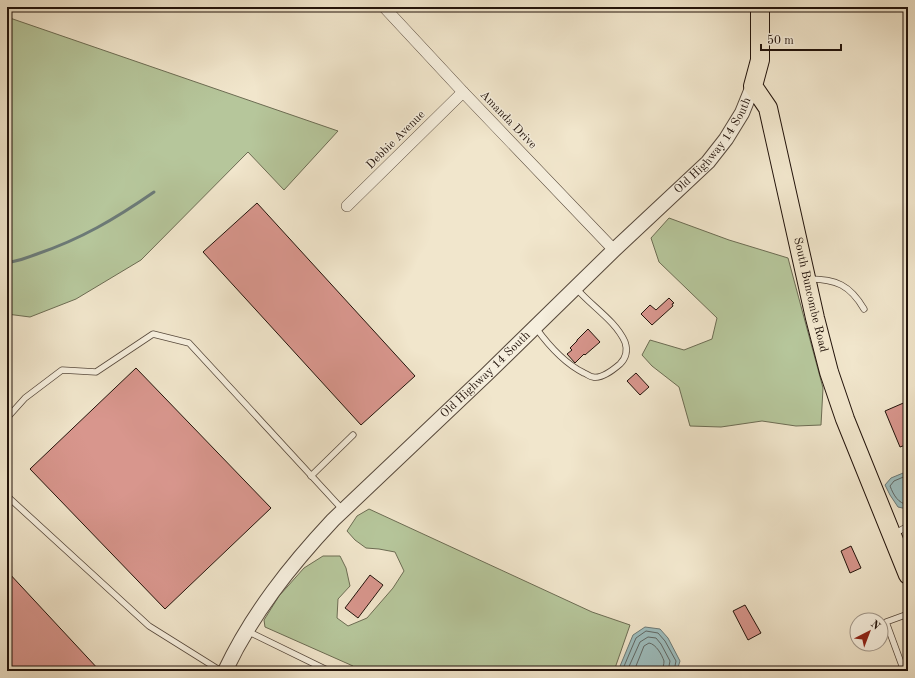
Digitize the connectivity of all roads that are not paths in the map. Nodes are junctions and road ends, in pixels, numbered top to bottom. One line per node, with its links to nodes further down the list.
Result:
1 (384, 7): 4 (street, Amanda Drive)
2 (760, 7): 3 (main road)
3 (753, 86): 6 (street, Old Highway 14 South); 7 (main road, South Buncombe Road)
4 (463, 92): 5 (street, Debbie Avenue); 6 (street, Amanda Drive)
5 (347, 206)
6 (614, 250): 8 (street, Old Highway 14 South)
7 (806, 279): 9 (lane); 17 (main road, South Buncombe Road)
8 (576, 288): 10 (street, Old Highway 14 South); 10 (lane)
9 (864, 309)
10 (535, 327): 15 (street, Old Highway 14 South)
11 (7, 418): 13 (lane)
12 (353, 435): 13 (lane)
13 (311, 476): 15 (lane)
14 (7, 496): 21 (lane)
15 (343, 510): 20 (street, Old Highway 14 South)
16 (908, 526): 17 (lane)
17 (892, 535): 18 (main road, South Buncombe Road)
18 (908, 576)
19 (908, 614): 24 (lane)
20 (247, 631): 22 (street, Old Highway 14 South); 23 (lane)
21 (221, 671)
22 (225, 671)
23 (329, 671)
24 (904, 671)

